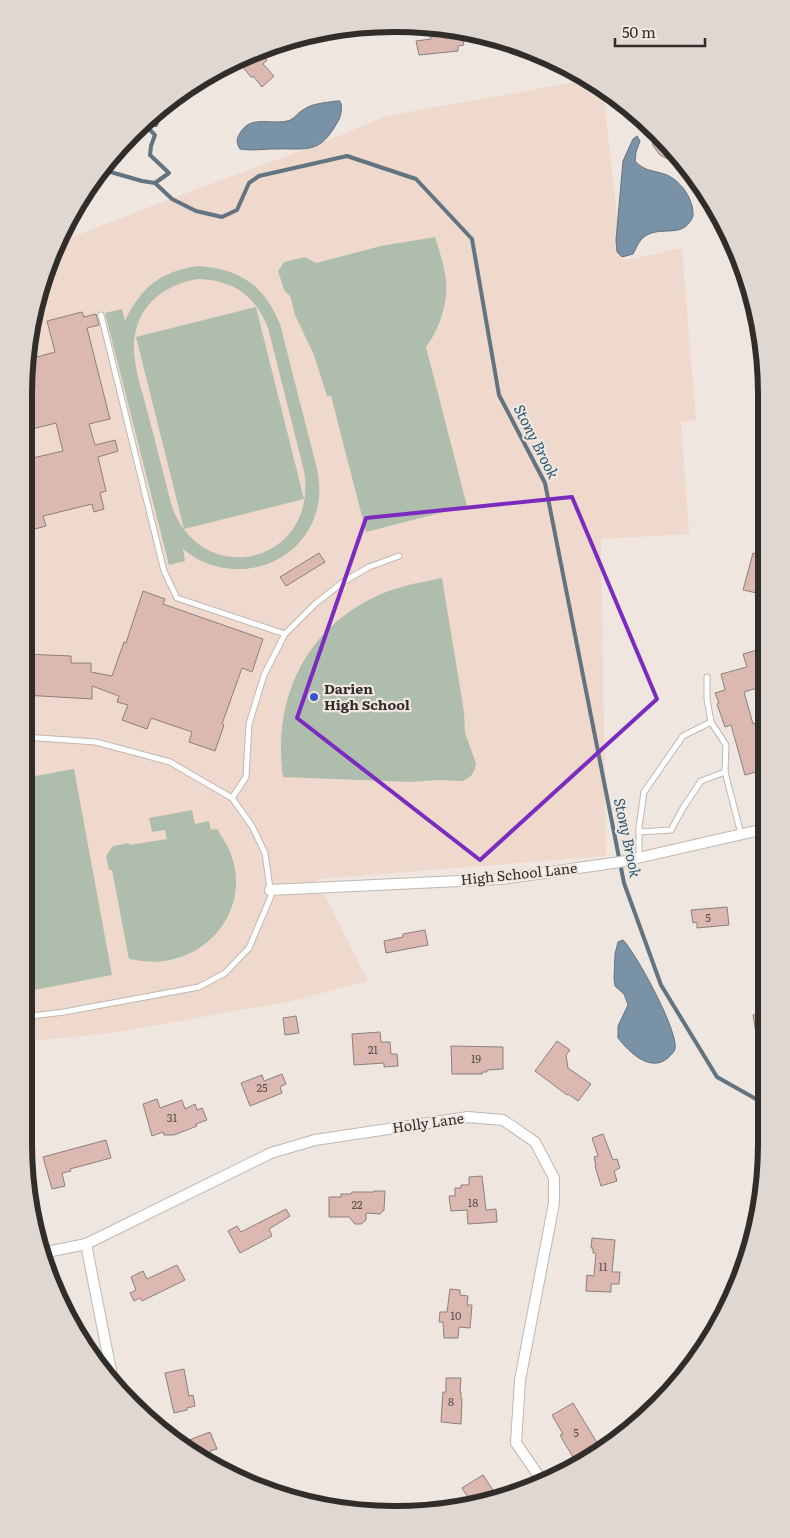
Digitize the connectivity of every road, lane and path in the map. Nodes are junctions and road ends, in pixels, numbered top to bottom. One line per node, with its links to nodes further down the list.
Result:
1 (100, 315): 3 (lane)
2 (399, 556): 3 (lane)
3 (284, 634): 8 (lane)
4 (707, 677): 5 (lane)
5 (711, 722): 7 (lane); 10 (lane)
6 (32, 738): 8 (lane)
7 (725, 772): 10 (lane); 11 (lane)
8 (232, 798): 13 (lane)
9 (758, 831): 11 (street, High School Lane)
10 (639, 832): 12 (lane)
11 (741, 835): 12 (street, High School Lane)
12 (639, 858): 13 (street, High School Lane)
13 (270, 890): 14 (lane)
14 (32, 1016)
15 (86, 1244): 16 (street, Holly Lane); 17 (street); 18 (street, Holly Lane)
16 (49, 1251)
17 (111, 1368)
18 (539, 1476)

